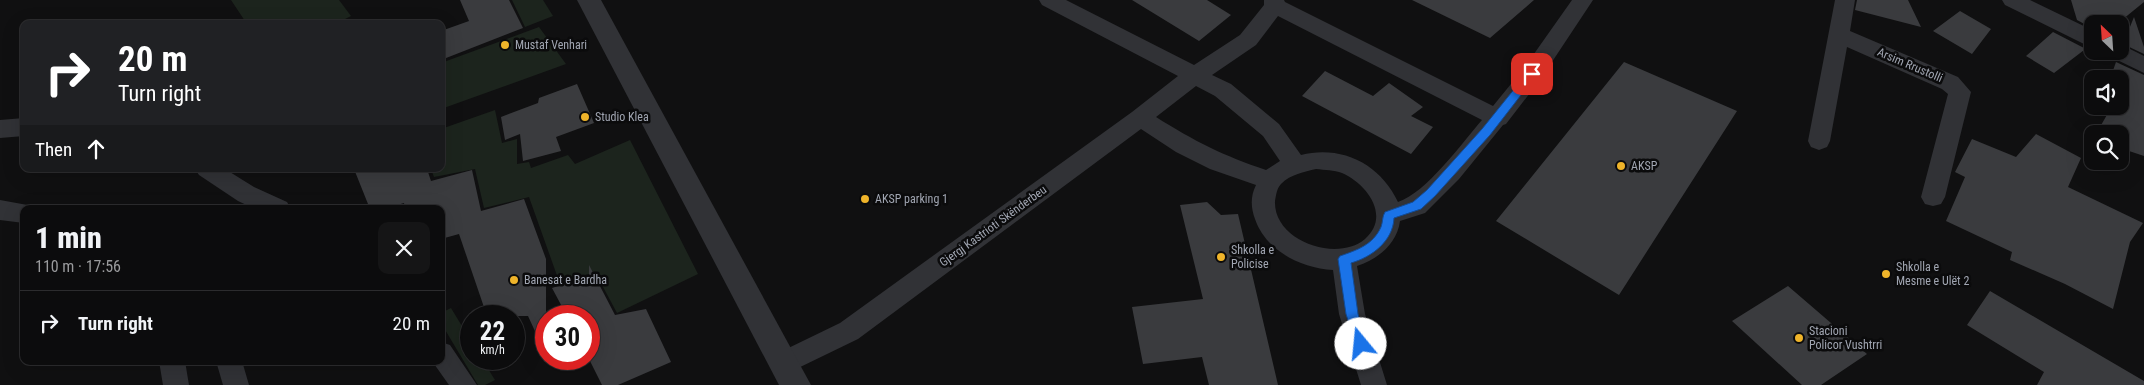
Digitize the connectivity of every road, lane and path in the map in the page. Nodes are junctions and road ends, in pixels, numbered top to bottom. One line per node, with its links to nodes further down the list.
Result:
1 (588, 0): 29 (street, Gjergj Kastrioti Skënderbeu)
2 (1049, 0): 11 (street)
3 (1583, 0): 13 (street)
4 (1846, 0): 7 (street)
5 (2012, 0): 8 (street)
6 (1274, 3): 11 (street, Gjergj Kastrioti Skënderbeu); 13 (street)
7 (1840, 35): 16 (street); 20 (street, Arsim Rrustolli)
8 (2084, 35)
9 (2129, 57): 10 (street)
10 (2144, 65)
11 (1196, 75): 12 (street, Gjergj Kastrioti Skënderbeu); 17 (street)
12 (1140, 118): 19 (street); 29 (street, Gjergj Kastrioti Skënderbeu)
13 (1498, 118): 24 (street)
14 (20, 127): 15 (street)
15 (0, 128)
16 (1818, 141)
17 (1294, 163): 19 (street); 24 (street)
18 (212, 172): 21 (street)
19 (1270, 181): 25 (street)
20 (1933, 197)
21 (270, 205)
22 (0, 210): 23 (street)
23 (20, 212)
24 (1389, 215): 25 (street)
25 (1344, 259): 33 (street)
26 (445, 359): 32 (street)
27 (173, 365): 30 (street)
28 (229, 365): 31 (street)
29 (791, 378)
30 (176, 385)
31 (236, 385)
32 (464, 385)
33 (1374, 385)

